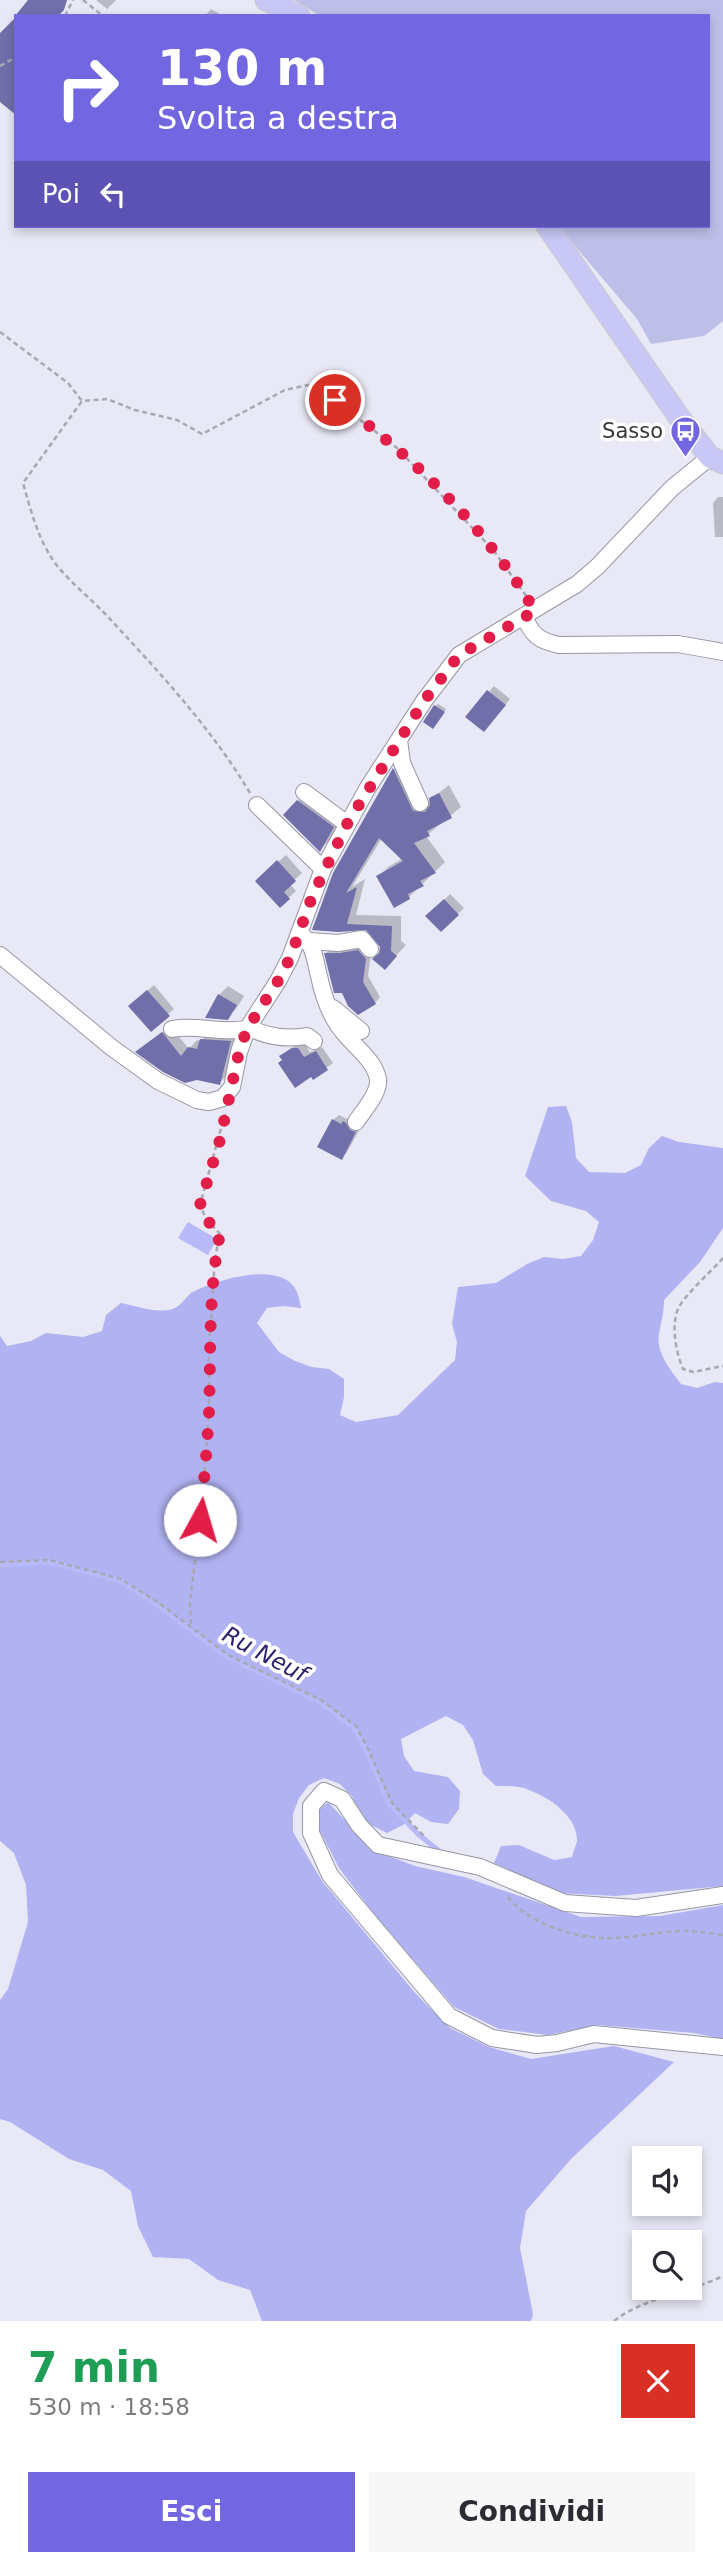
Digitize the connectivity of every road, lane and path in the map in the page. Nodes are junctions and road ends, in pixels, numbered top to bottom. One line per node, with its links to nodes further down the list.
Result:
1 (83, 0): 3 (path)
2 (266, 0): 4 (main road)
3 (100, 14)
4 (295, 14)
5 (548, 228): 8 (main road)
6 (0, 332): 7 (path)
7 (82, 401): 9 (path); 14 (path)
8 (717, 460): 9 (street)
9 (530, 614): 10 (street); 11 (street)
10 (723, 652)
11 (398, 740): 13 (street); 15 (street)
12 (304, 792): 15 (street)
13 (420, 803)
14 (257, 805): 16 (street)
15 (347, 824): 16 (street)
16 (323, 869): 17 (street)
17 (304, 937): 18 (street); 20 (street); 21 (street)
18 (370, 949)
19 (0, 955): 25 (street)
20 (328, 1004): 23 (street); 26 (street)
21 (247, 1028): 22 (street); 24 (street); 25 (street)
22 (172, 1029)
23 (361, 1031)
24 (314, 1041)
25 (232, 1087): 30 (path)
26 (356, 1122)
27 (723, 1258): 28 (path)
28 (723, 1366)
29 (0, 1562): 30 (path)
30 (191, 1626): 31 (path)
31 (429, 1840)
32 (723, 1895): 33 (street)
33 (723, 2047)
34 (723, 2276): 35 (path)
35 (614, 2321)

